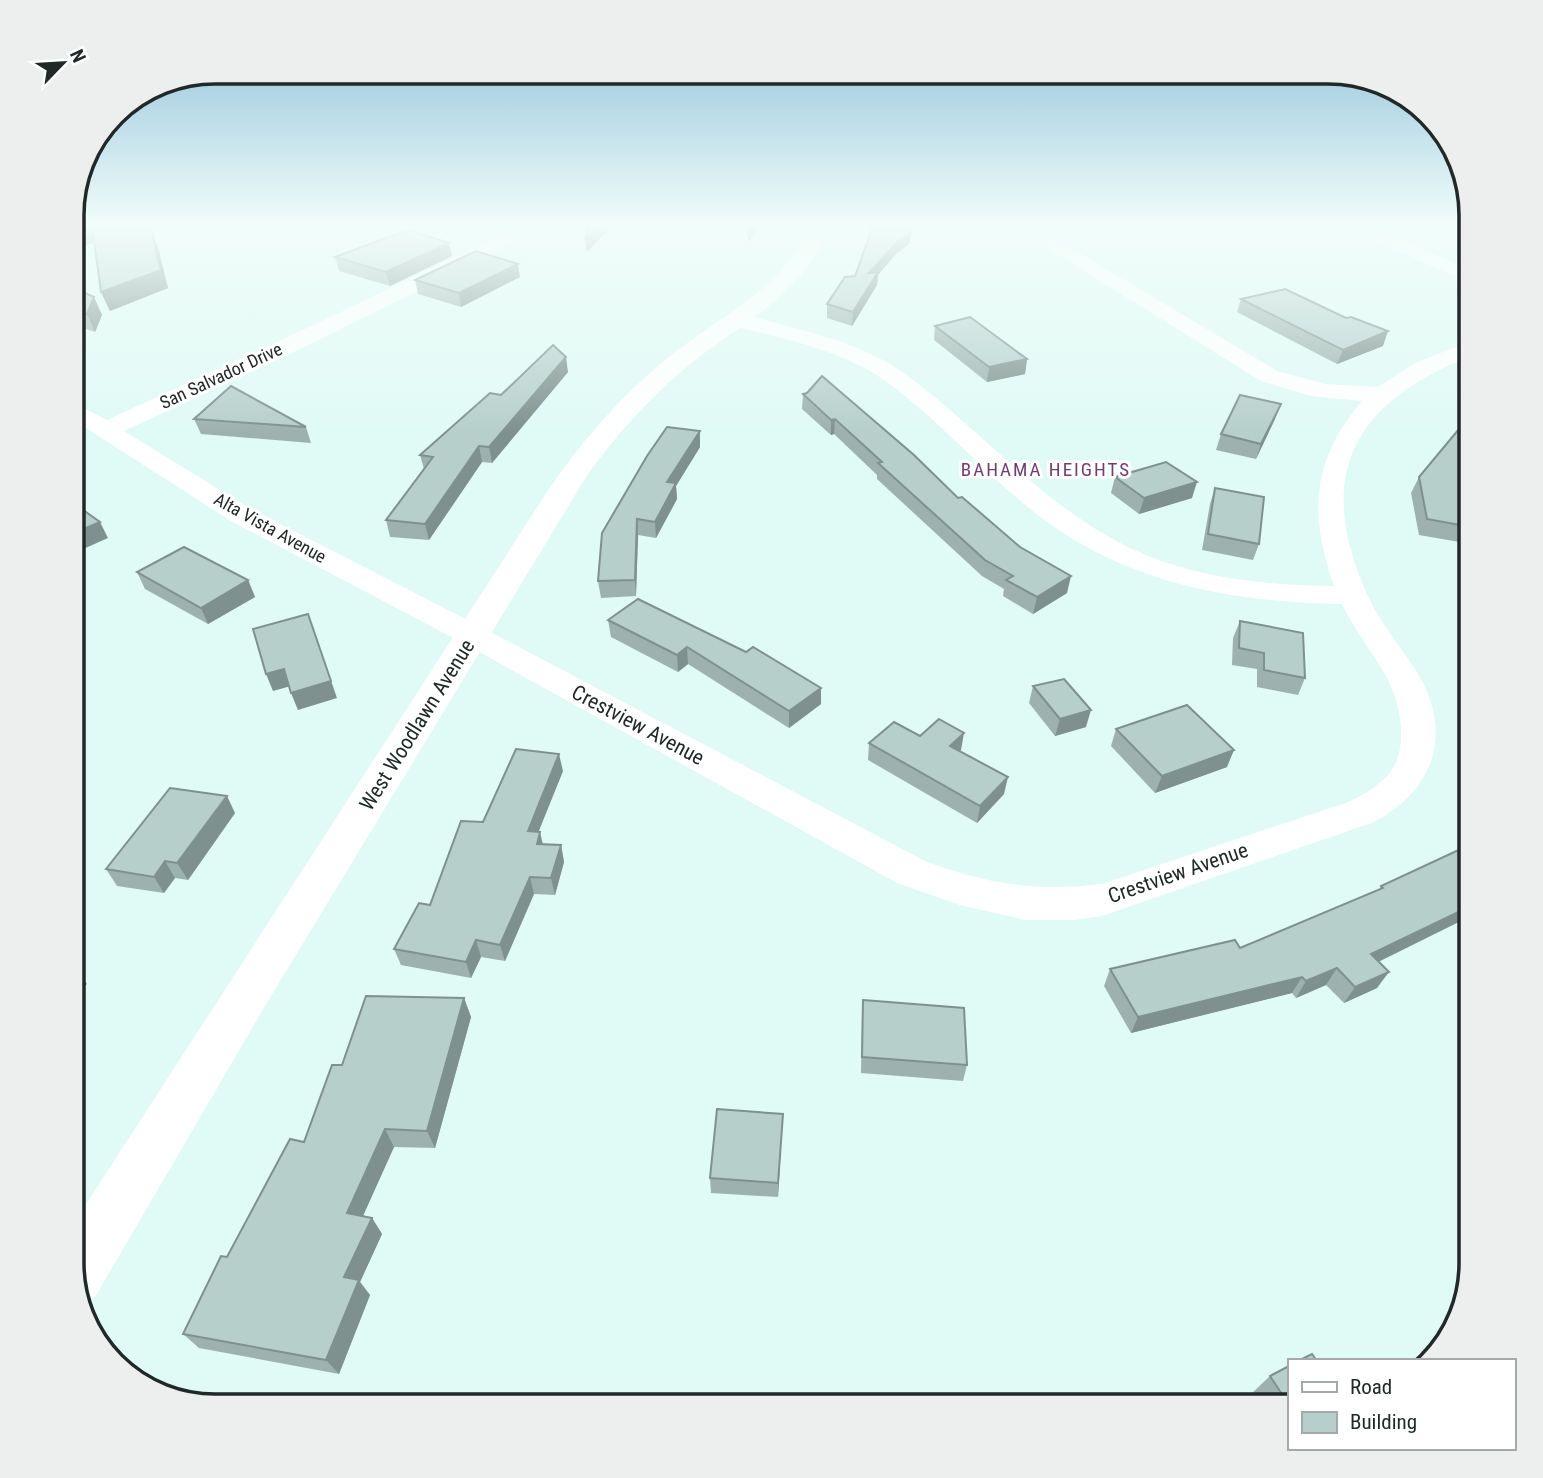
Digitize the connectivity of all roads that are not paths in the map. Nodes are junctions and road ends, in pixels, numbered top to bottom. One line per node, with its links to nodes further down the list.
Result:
1 (393, 295): 8 (street, San Salvador Drive)
2 (767, 295): 4 (street, West Woodlawn Avenue)
3 (1135, 295): 6 (street)
4 (736, 321): 9 (street); 10 (street, West Woodlawn Avenue)
5 (1459, 353): 6 (street, Crestview Avenue)
6 (1384, 394): 9 (street, Crestview Avenue)
7 (84, 417): 8 (street, Alta Vista Avenue)
8 (105, 430): 10 (street, Alta Vista Avenue)
9 (1353, 595): 10 (street, Crestview Avenue)
10 (474, 636): 11 (street, West Woodlawn Avenue)
11 (84, 1259)

